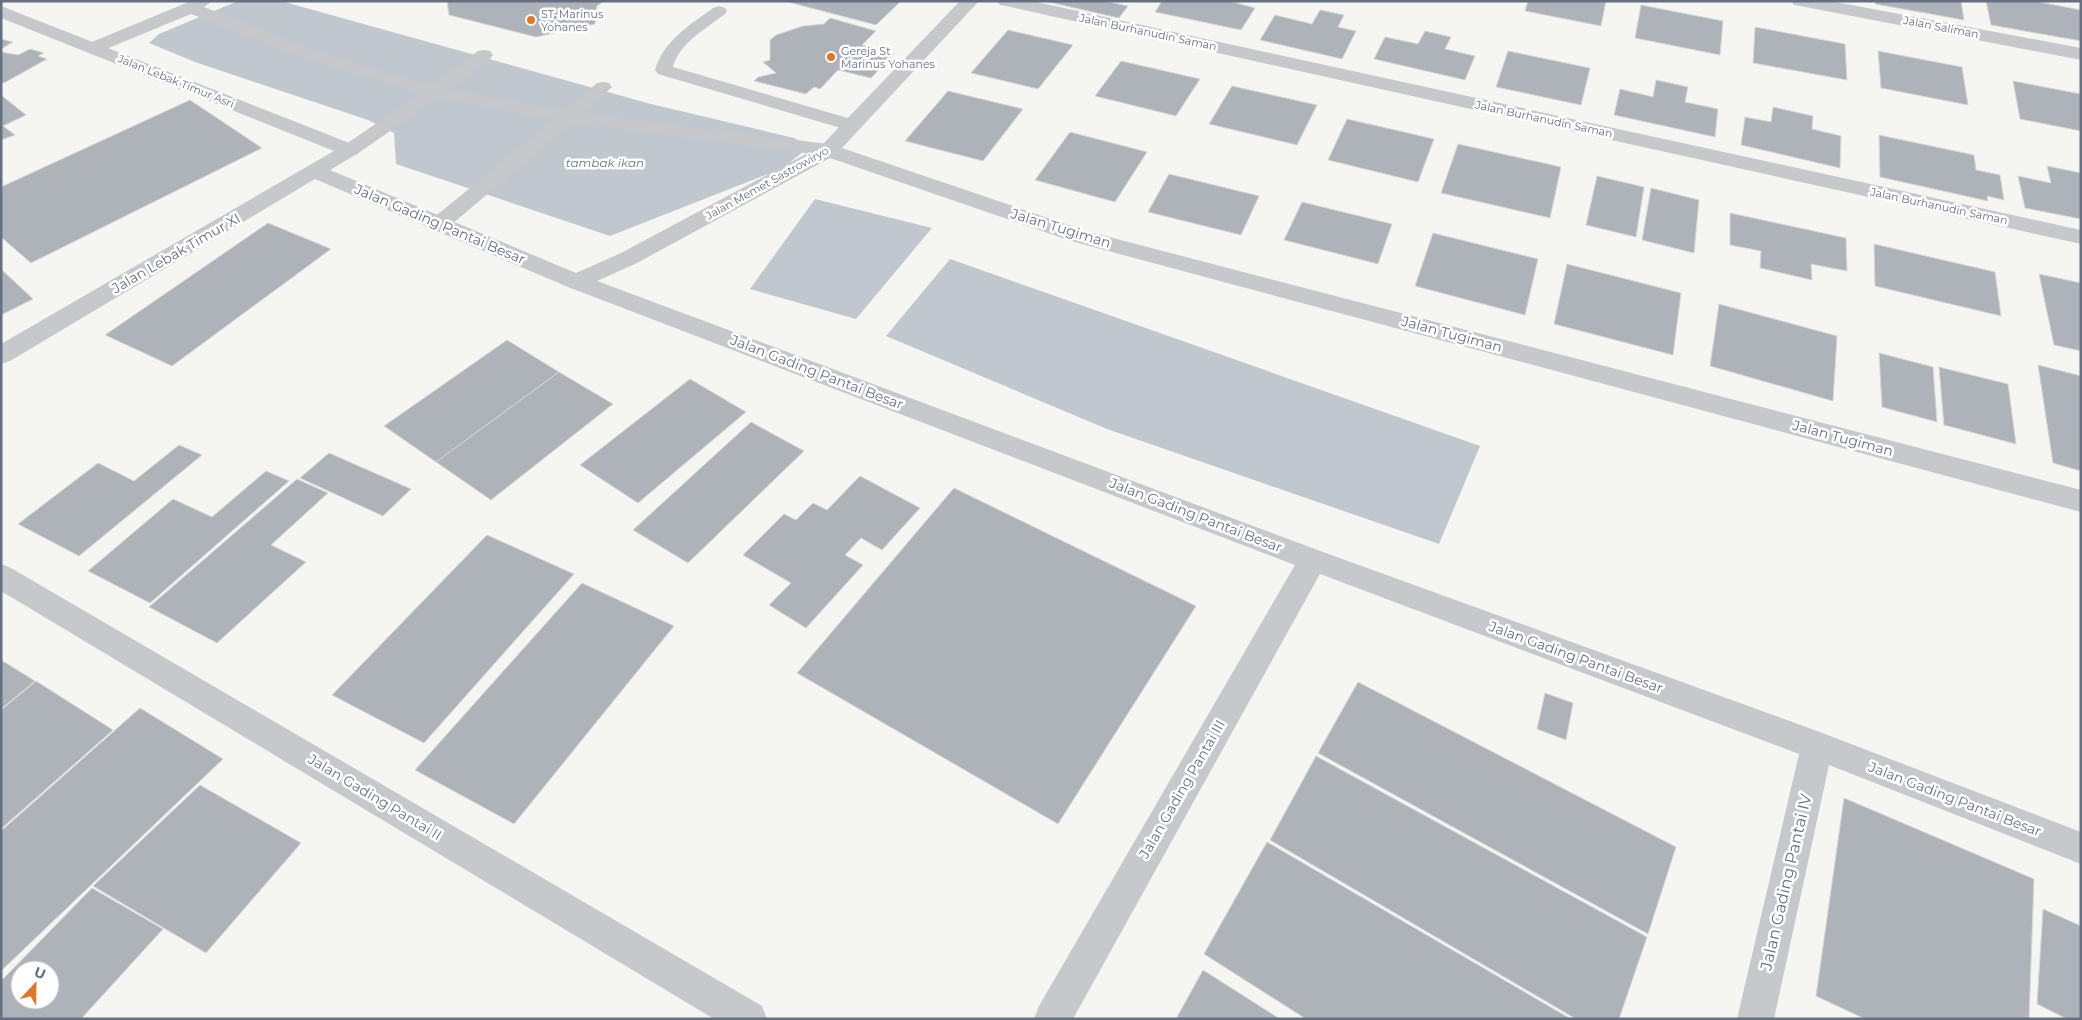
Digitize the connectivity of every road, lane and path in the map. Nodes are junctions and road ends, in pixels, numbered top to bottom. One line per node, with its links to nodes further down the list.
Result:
1 (970, 1): 13 (street, Jalan Memet Sastrowiryo)
2 (1006, 1): 18 (street, Jalan Burhanudin Saman)
3 (1800, 1): 8 (street, Jalan Saliman)
4 (198, 5): 7 (lane); 11 (lane)
5 (1, 11): 7 (street, Jalan Lebak Timur Asri)
6 (719, 11): 13 (lane)
7 (93, 48): 14 (street, Jalan Lebak Timur Asri)
8 (2081, 54)
9 (484, 55): 11 (lane)
10 (603, 87): 12 (lane)
11 (435, 92): 12 (lane); 14 (lane)
12 (568, 117): 15 (lane); 17 (lane)
13 (851, 125): 15 (street, Jalan Memet Sastrowiryo)
14 (350, 150): 16 (street, Jalan Lebak Timur XI)
15 (828, 150): 19 (street, Jalan Memet Sastrowiryo); 21 (street, Jalan Tugiman)
16 (316, 172): 17 (street, Jalan Gading Pantai Besar); 20 (street, Jalan Lebak Timur XI)
17 (439, 224): 19 (street, Jalan Gading Pantai Besar)
18 (2081, 237)
19 (576, 282): 22 (street, Jalan Gading Pantai Besar)
20 (1, 355)
21 (2081, 501)
22 (1313, 560): 24 (street, Jalan Gading Pantai Besar); 27 (street, Jalan Gading Pantai III)
23 (1, 576): 26 (street, Jalan Gading Pantai II)
24 (1818, 746): 25 (street, Jalan Gading Pantai Besar); 28 (street, Jalan Gading Pantai IV)
25 (2081, 848)
26 (749, 1019)
27 (1052, 1019)
28 (1755, 1019)

